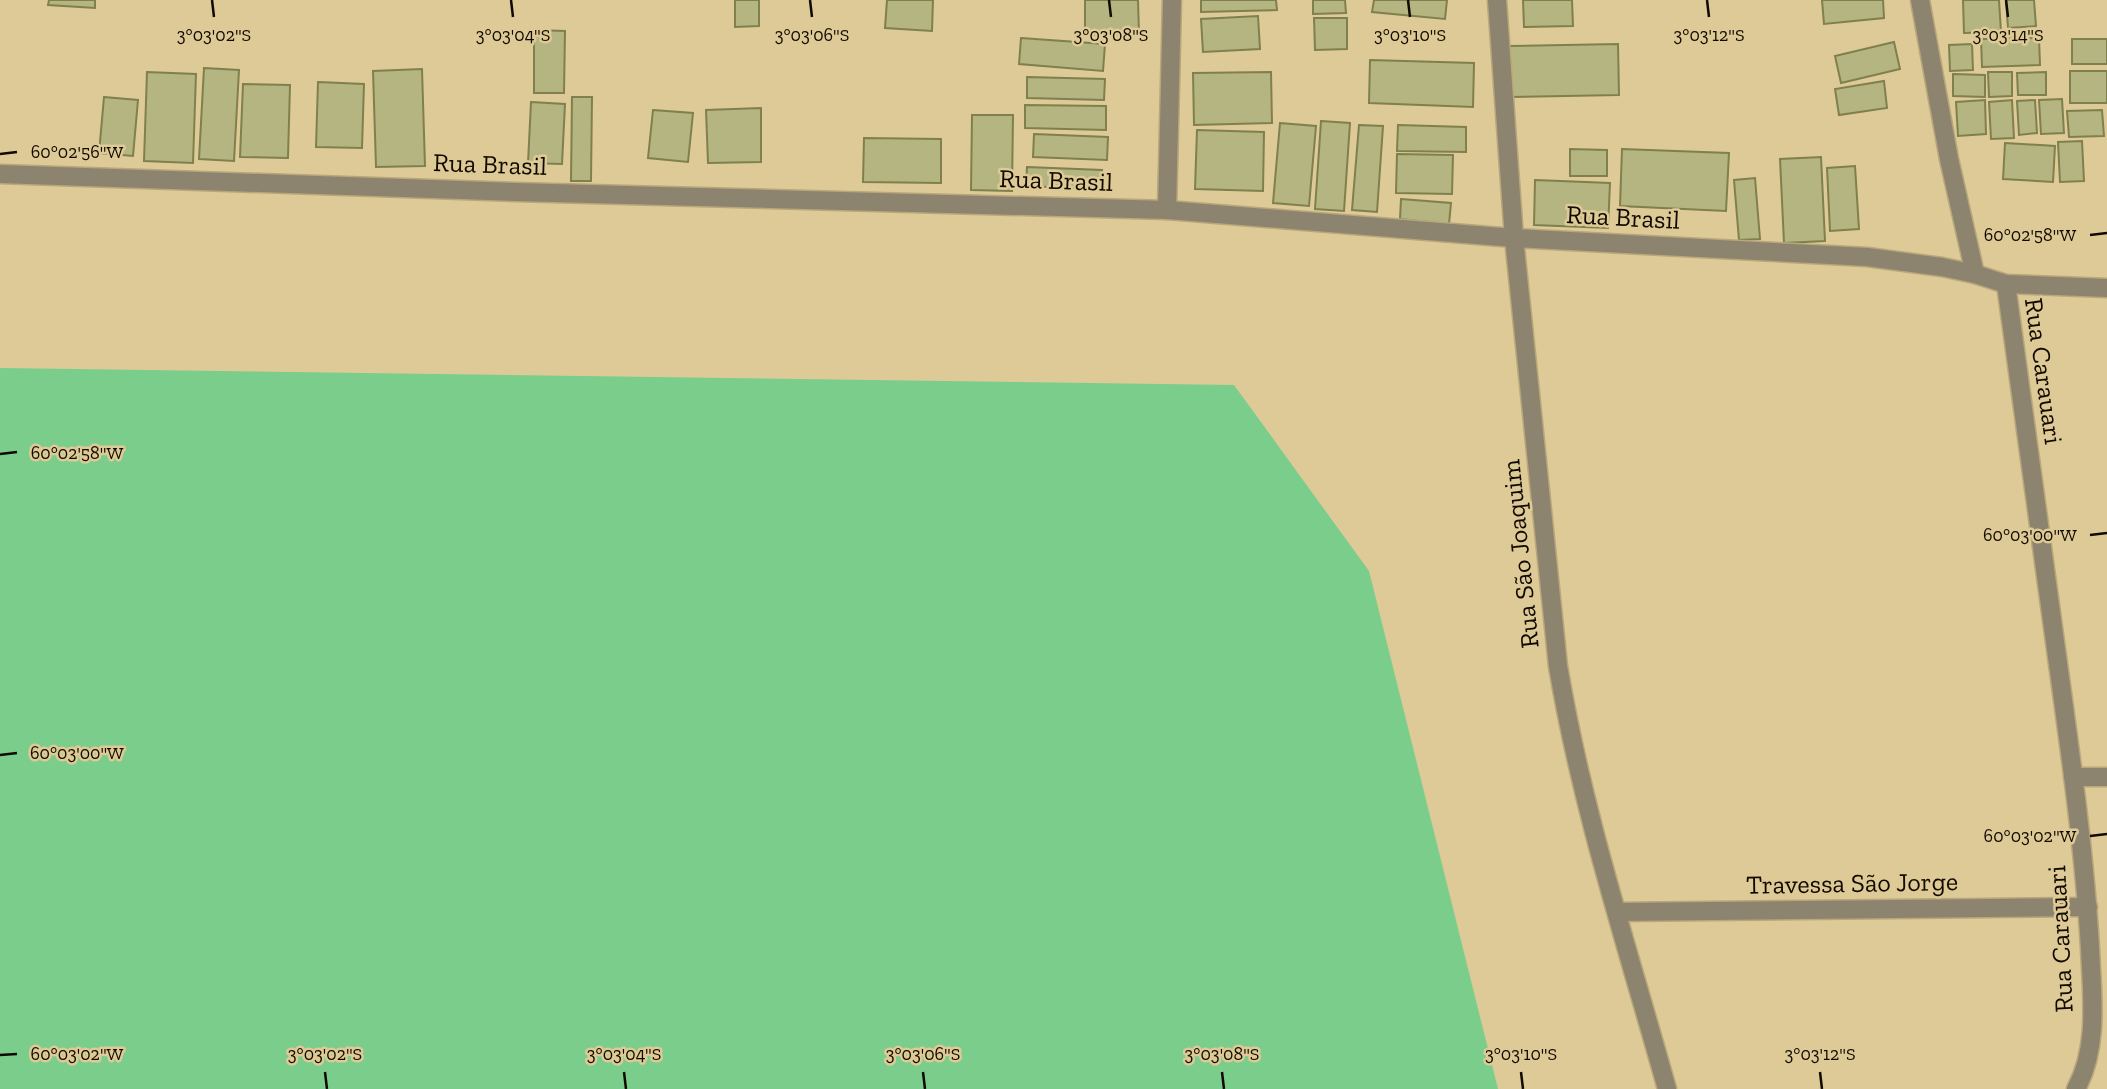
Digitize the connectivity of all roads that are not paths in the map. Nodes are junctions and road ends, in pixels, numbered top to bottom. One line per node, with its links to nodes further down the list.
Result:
1 (1172, 0): 5 (street)
2 (1497, 0): 6 (street, Rua São Joaquim)
3 (1920, 0): 7 (street)
4 (0, 174): 5 (street, Rua Brasil)
5 (1167, 210): 6 (street, Rua Brasil)
6 (1514, 237): 7 (street, Rua Brasil); 13 (street, Rua São Joaquim)
7 (1975, 274): 8 (street, Rua Brasil)
8 (2006, 284): 9 (street, Rua Brasil); 10 (street, Rua Carauari)
9 (2107, 288)
10 (2073, 777): 11 (street); 12 (street, Rua Carauari)
11 (2107, 777)
12 (2088, 906): 13 (street, Travessa São Jorge); 15 (street, Rua Carauari)
13 (1618, 912): 14 (street, Rua São Joaquim)
14 (1667, 1089)
15 (2076, 1089)

